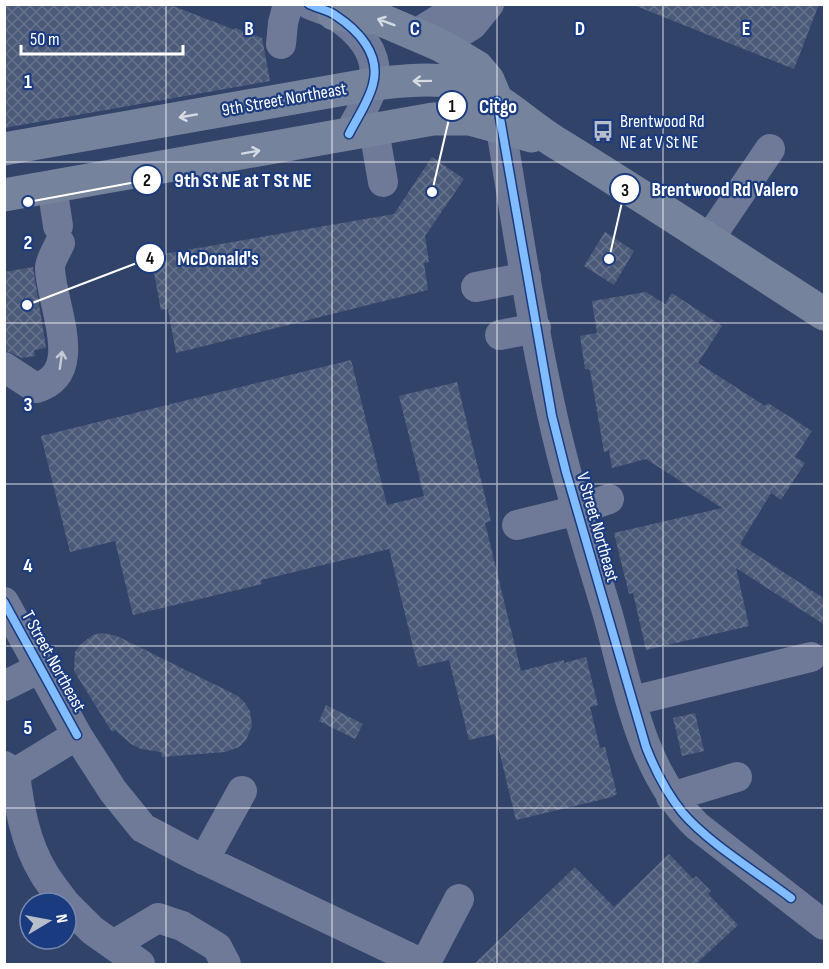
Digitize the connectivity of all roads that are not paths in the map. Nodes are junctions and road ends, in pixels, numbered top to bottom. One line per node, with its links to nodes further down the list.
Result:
1 (288, 4): 6 (street)
2 (453, 4): 5 (street)
3 (489, 4): 5 (street)
4 (322, 9): 5 (main road, one-way to 4); 7 (street)
5 (428, 39): 8 (main road)
6 (281, 44)
7 (373, 84): 8 (main road, 9th Street Northeast, one-way to 7); 9 (street); 10 (main road, 9th Street Northeast, one-way to 10)
8 (499, 114): 9 (main road, 9th Street Northeast); 15 (main road, 9th Street Northeast); 16 (street, V Street Northeast)
9 (362, 132): 12 (street); 13 (main road, 9th Street Northeast, one-way to 9)
10 (4, 149)
11 (770, 149): 15 (street)
12 (383, 182)
13 (52, 186): 14 (main road, 9th Street Northeast); 22 (street, one-way to 13)
14 (4, 195)
15 (709, 239): 18 (main road, 9th Street Northeast)
16 (526, 277): 17 (street); 19 (street, V Street Northeast)
17 (476, 287)
18 (824, 310)
19 (536, 328): 20 (street); 25 (street, V Street Northeast)
20 (500, 335)
21 (4, 367): 22 (street)
22 (36, 388): 23 (street)
23 (4, 391)
24 (609, 499): 25 (street)
25 (577, 510): 26 (street); 31 (street, V Street Northeast)
26 (517, 525)
27 (4, 602): 29 (street, T Street Northeast)
28 (812, 657): 31 (street)
29 (40, 668): 30 (street); 32 (street, T Street Northeast)
30 (4, 686)
31 (632, 701): 36 (street, V Street Northeast)
32 (77, 735): 33 (street); 37 (street, T Street Northeast)
33 (10, 770): 38 (street)
34 (737, 777): 36 (street)
35 (242, 791): 37 (street)
36 (671, 797): 41 (street, V Street Northeast)
37 (204, 860): 45 (street, T Street Northeast)
38 (57, 891)
39 (459, 899): 45 (street)
40 (78, 916): 42 (street)
41 (825, 925)
42 (113, 945): 43 (street); 44 (street)
43 (140, 964)
44 (226, 964)
45 (424, 964)

